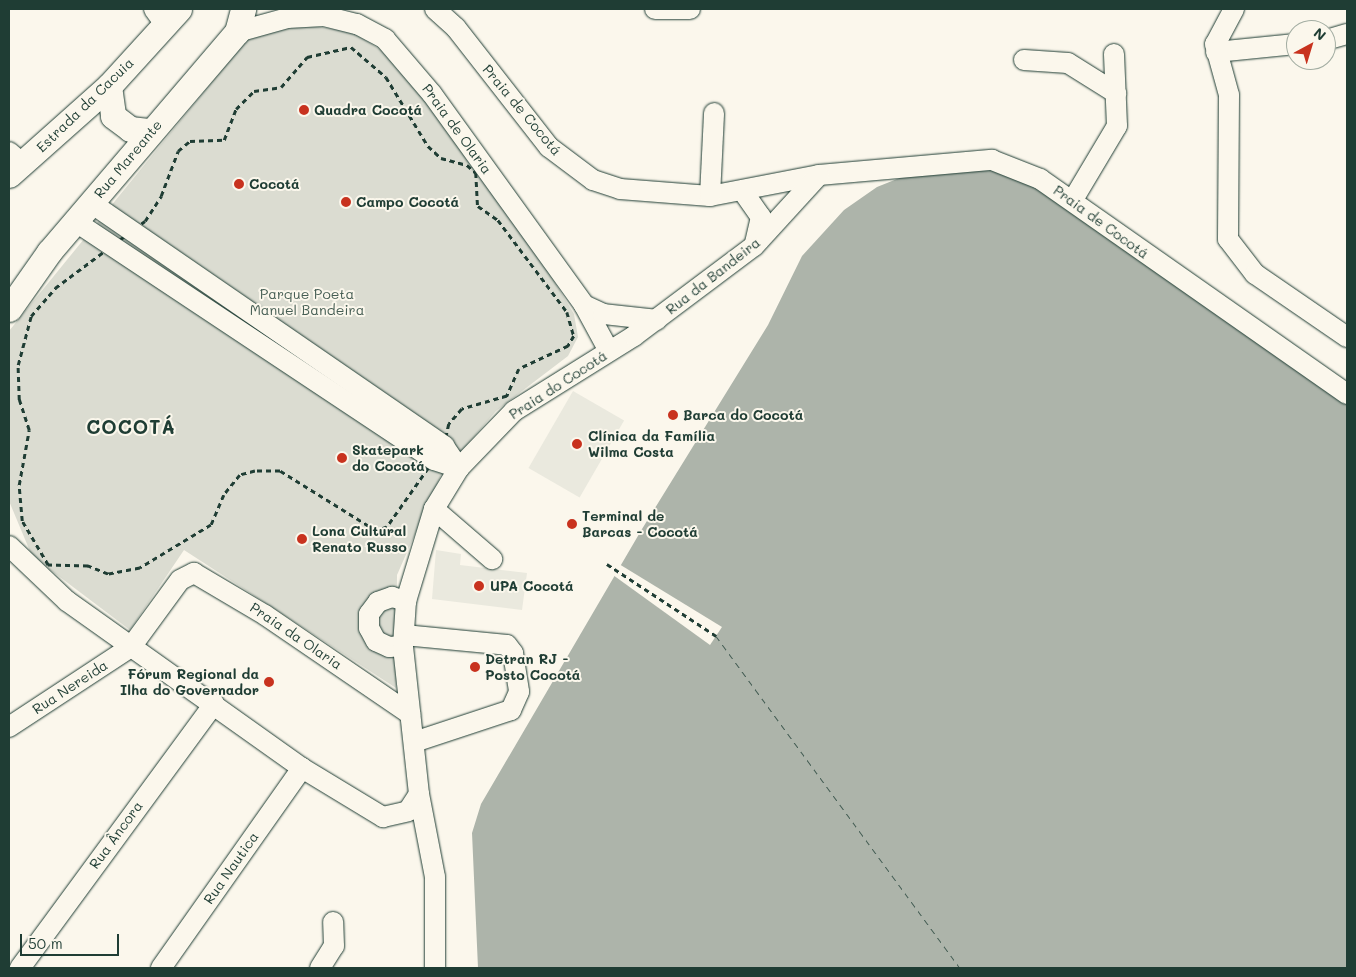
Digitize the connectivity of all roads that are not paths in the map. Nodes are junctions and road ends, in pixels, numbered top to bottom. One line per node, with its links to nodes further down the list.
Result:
1 (435, 9): 21 (street, Praia de Cocotá)
2 (655, 9): 3 (street)
3 (690, 9)
4 (1234, 9): 8 (street)
5 (166, 14): 11 (main road, Estrada da Cacuia)
6 (240, 20): 14 (main road, Rua Mareante); 25 (street, Praia de Olaria)
7 (1286, 45): 8 (street)
8 (1216, 52): 28 (street)
9 (1114, 54): 12 (street)
10 (1024, 60): 12 (street)
11 (109, 86): 14 (main road); 15 (main road, Estrada da Cacuia)
12 (1116, 93): 20 (street)
13 (714, 113): 21 (street)
14 (150, 131): 22 (main road, Rua Mareante)
15 (13, 164)
16 (819, 175): 17 (street, Praia de Cocotá); 18 (street, Rua da Bandeira)
17 (1045, 182): 20 (street); 23 (street, Praia de Cocotá)
18 (797, 188): 19 (street, Praia de Cocotá); 24 (street, Rua da Bandeira)
19 (744, 193): 21 (street, Praia de Cocotá); 24 (street)
20 (1077, 193): 23 (street)
21 (710, 196)
22 (84, 212): 26 (main road, Rua Mareante); 31 (street)
23 (1093, 216): 30 (street, Praia de Cocotá)
24 (754, 246): 27 (street, Rua da Bandeira)
25 (584, 304): 27 (street, Rua da Bandeira); 29 (street, Praia de Olaria)
26 (9, 309)
27 (657, 320): 29 (street, Praia do Cocotá)
28 (1347, 337)
29 (609, 351): 31 (street, Praia do Cocotá)
30 (1347, 394)
31 (460, 468): 32 (street, Praia do Cocotá)
32 (434, 509): 34 (street); 35 (street, Praia do Cocotá)
33 (11, 555): 37 (street)
34 (492, 559)
35 (406, 601): 36 (street, Praia do Cocotá); 36 (street)
36 (403, 640): 39 (street, Praia do Cocotá); 41 (street)
37 (131, 647): 38 (street); 39 (street, Praia da Olaria); 40 (street, Rua Nereida)
38 (214, 704): 42 (street); 46 (street, Rua Âncora)
39 (410, 714): 41 (street)
40 (9, 727)
41 (414, 742): 43 (street)
42 (302, 768): 43 (street); 47 (street, Rua Nautica)
43 (419, 794): 45 (street)
44 (333, 922): 48 (street)
45 (435, 962)
46 (20, 968)
47 (161, 968)
48 (320, 968)

